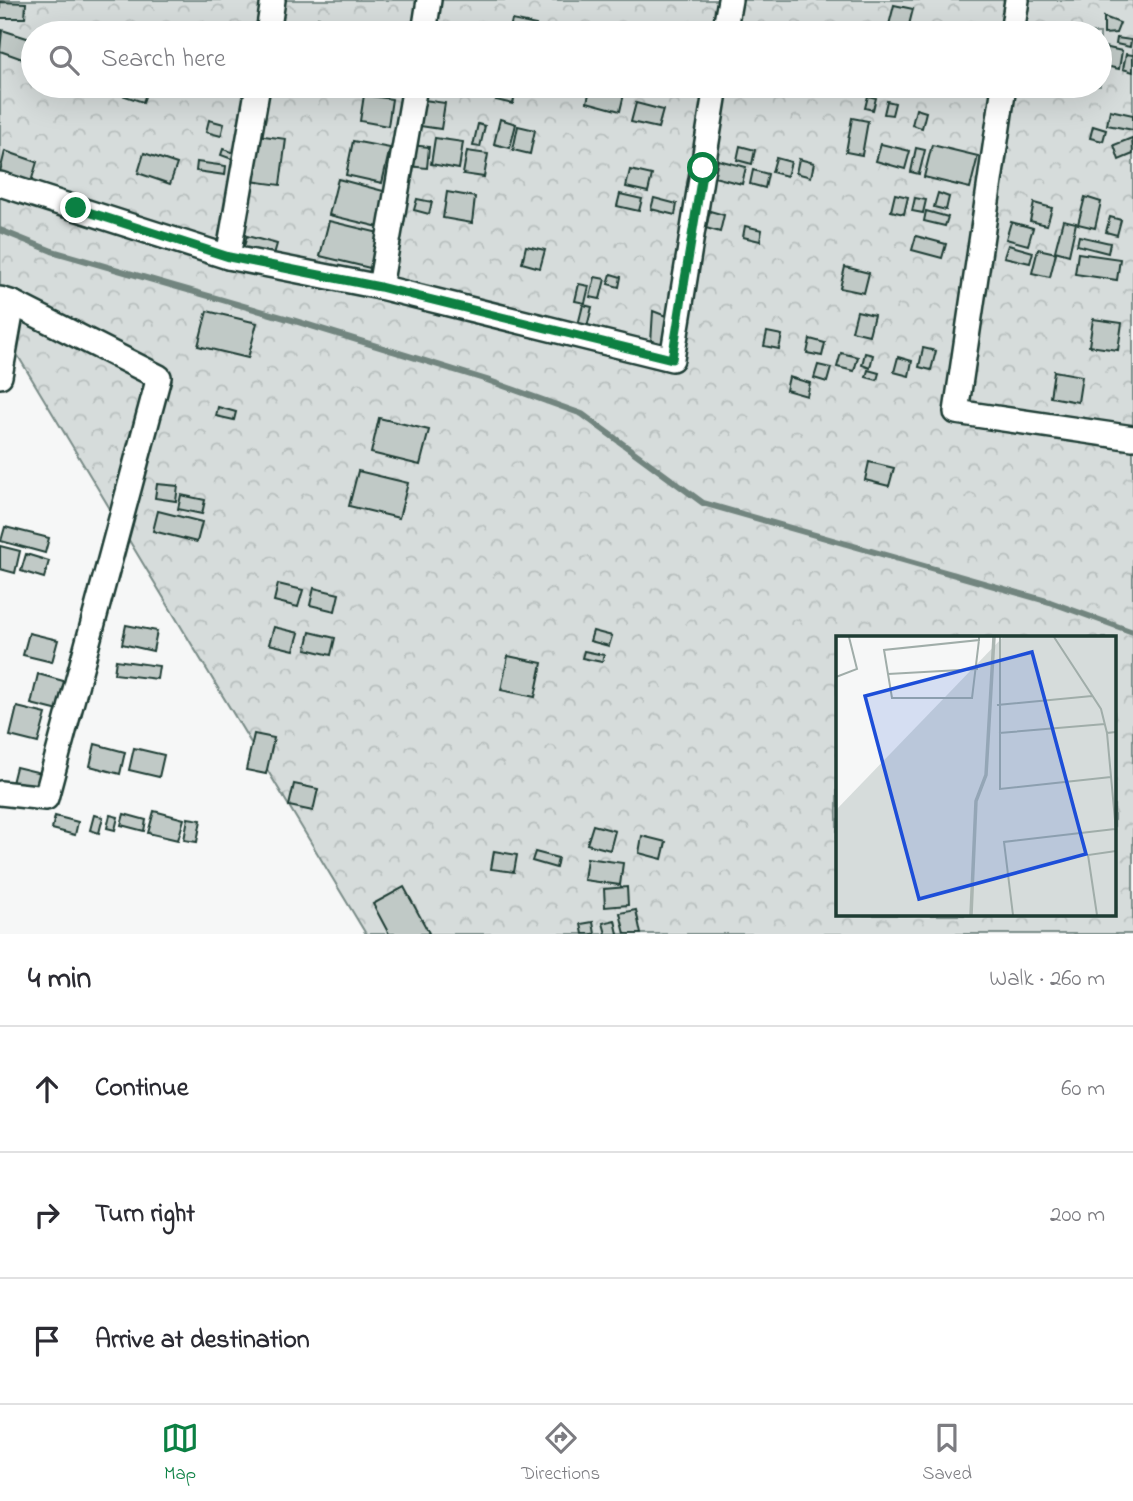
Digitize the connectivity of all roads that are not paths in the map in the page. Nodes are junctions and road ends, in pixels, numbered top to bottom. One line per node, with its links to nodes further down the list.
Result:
1 (273, 0): 5 (street)
2 (429, 0): 6 (street)
3 (730, 0): 7 (street)
4 (1017, 0): 8 (street)
5 (270, 21)
6 (426, 21)
7 (726, 21)
8 (1014, 21)
9 (256, 98): 14 (street)
10 (413, 98): 15 (street)
11 (714, 98): 15 (street)
12 (1002, 98): 18 (street)
13 (0, 184): 14 (street)
14 (229, 257): 15 (street)
15 (380, 287)
16 (7, 301): 17 (street); 19 (street)
17 (0, 376)
18 (1133, 438)
19 (0, 793)

